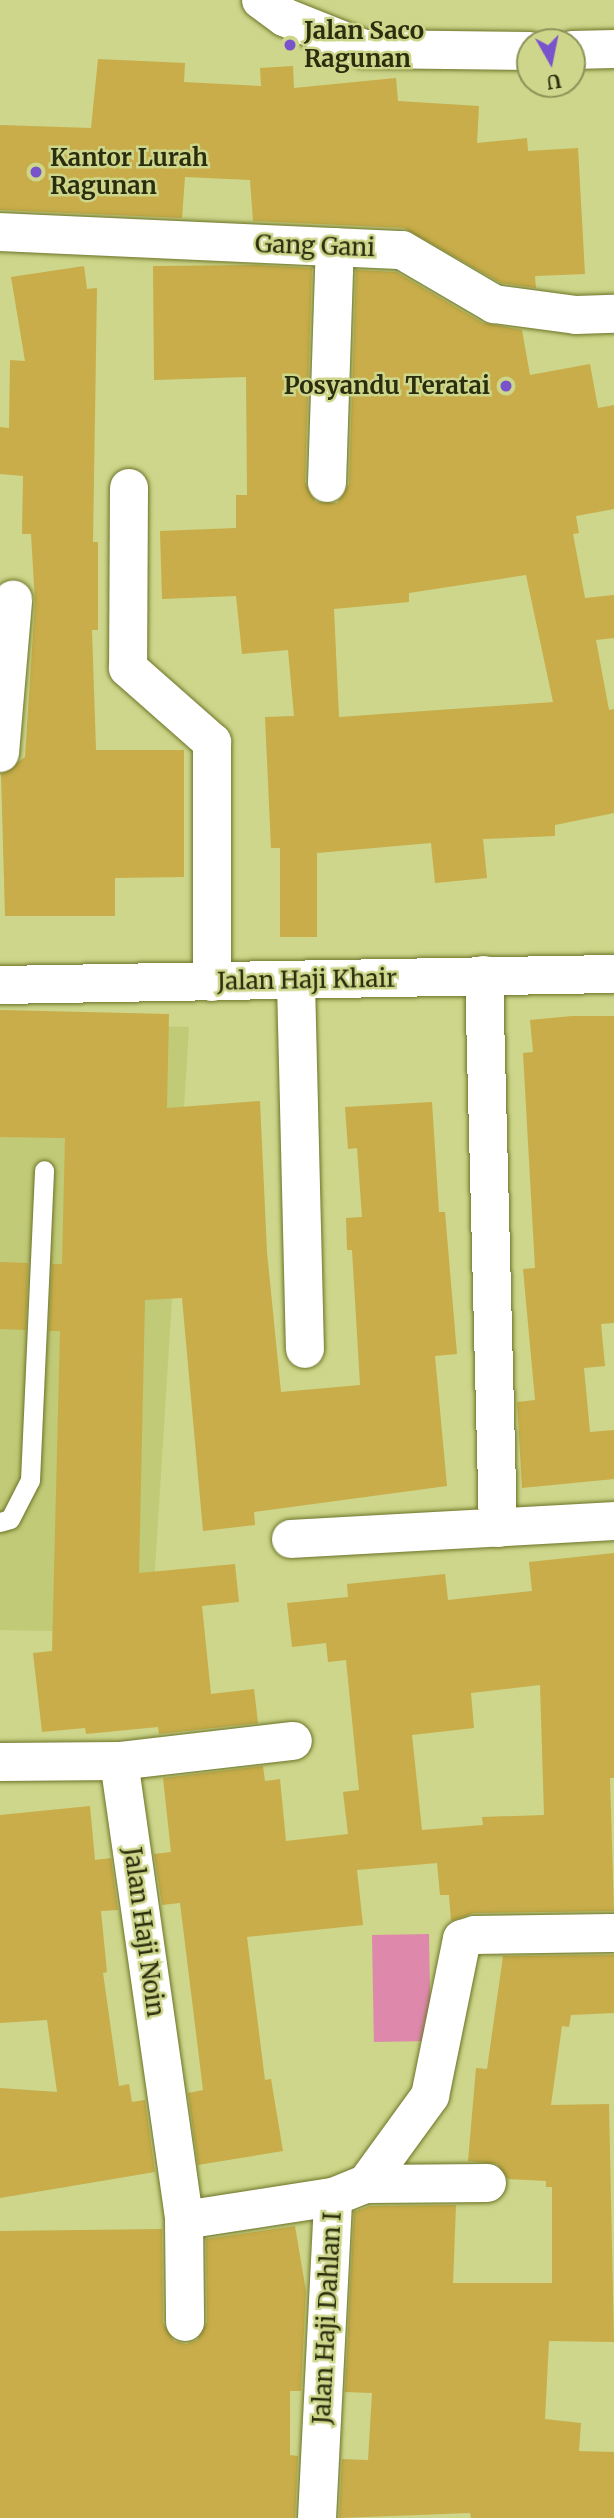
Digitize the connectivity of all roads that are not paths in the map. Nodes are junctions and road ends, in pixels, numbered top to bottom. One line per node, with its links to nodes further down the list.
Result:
1 (261, 0): 2 (street)
2 (516, 51)
3 (586, 52): 4 (street)
4 (613, 56)
5 (0, 232): 6 (street, Gang Gani)
6 (335, 247): 7 (street, Gang Gani); 8 (street)
7 (614, 314)
8 (327, 483)
9 (129, 488): 14 (street)
10 (13, 600): 11 (street)
11 (0, 753)
12 (614, 974): 13 (street, Jalan Haji Khair)
13 (484, 975): 15 (street, Jalan Haji Khair); 21 (street)
14 (212, 982): 15 (street, Jalan Haji Khair); 16 (street, Jalan Haji Khair)
15 (296, 983): 18 (street)
16 (0, 985)
17 (44, 1170): 20 (lane)
18 (305, 1349)
19 (614, 1521): 21 (street)
20 (0, 1522)
21 (498, 1528): 22 (street)
22 (291, 1539)
23 (293, 1741): 24 (street)
24 (119, 1761): 25 (street); 29 (street, Jalan Haji Noin)
25 (0, 1762)
26 (614, 1933): 28 (street, Jalan Haji Dahlan I)
27 (487, 2183): 28 (street)
28 (350, 2190): 29 (street); 31 (street, Jalan Haji Dahlan I)
29 (184, 2220): 30 (street, Jalan Haji Noin)
30 (185, 2322)
31 (317, 2518)

